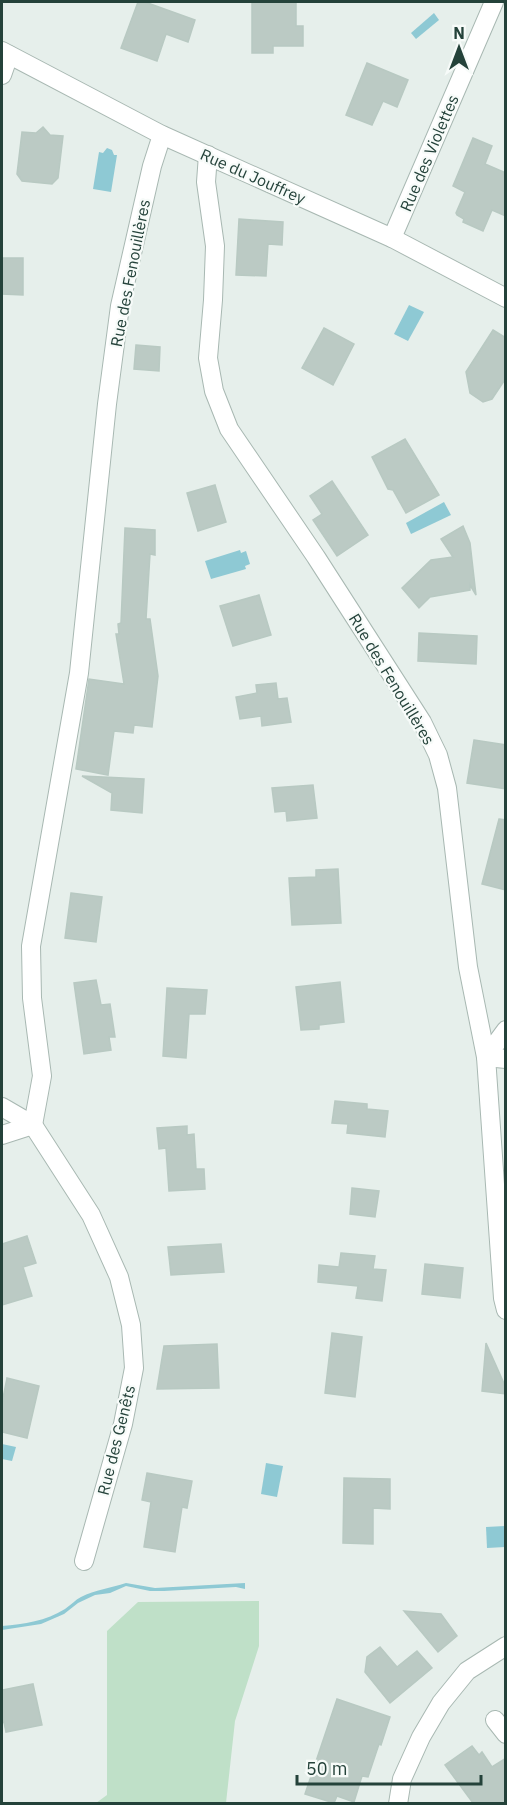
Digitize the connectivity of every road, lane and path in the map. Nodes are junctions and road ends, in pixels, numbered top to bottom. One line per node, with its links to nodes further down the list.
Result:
1 (494, 2): 6 (street, Rue des Violettes)
2 (5, 53): 3 (street); 4 (street, Rue du Jouffrey)
3 (2, 75)
4 (162, 135): 5 (street, Rue du Jouffrey); 12 (street, Rue des Fenouillères)
5 (208, 155): 6 (street, Rue du Jouffrey); 9 (street, Rue des Fenouillères)
6 (392, 238): 7 (street, Rue du Jouffrey)
7 (506, 298)
8 (506, 1030): 9 (street)
9 (486, 1057): 10 (street); 14 (street, Rue des Fenouillères)
10 (506, 1059)
11 (2, 1107): 12 (street)
12 (33, 1125): 13 (street); 15 (street, Rue des Genêts)
13 (2, 1135)
14 (506, 1310)
15 (84, 1561)
16 (506, 1646): 17 (street)
17 (398, 1803)

